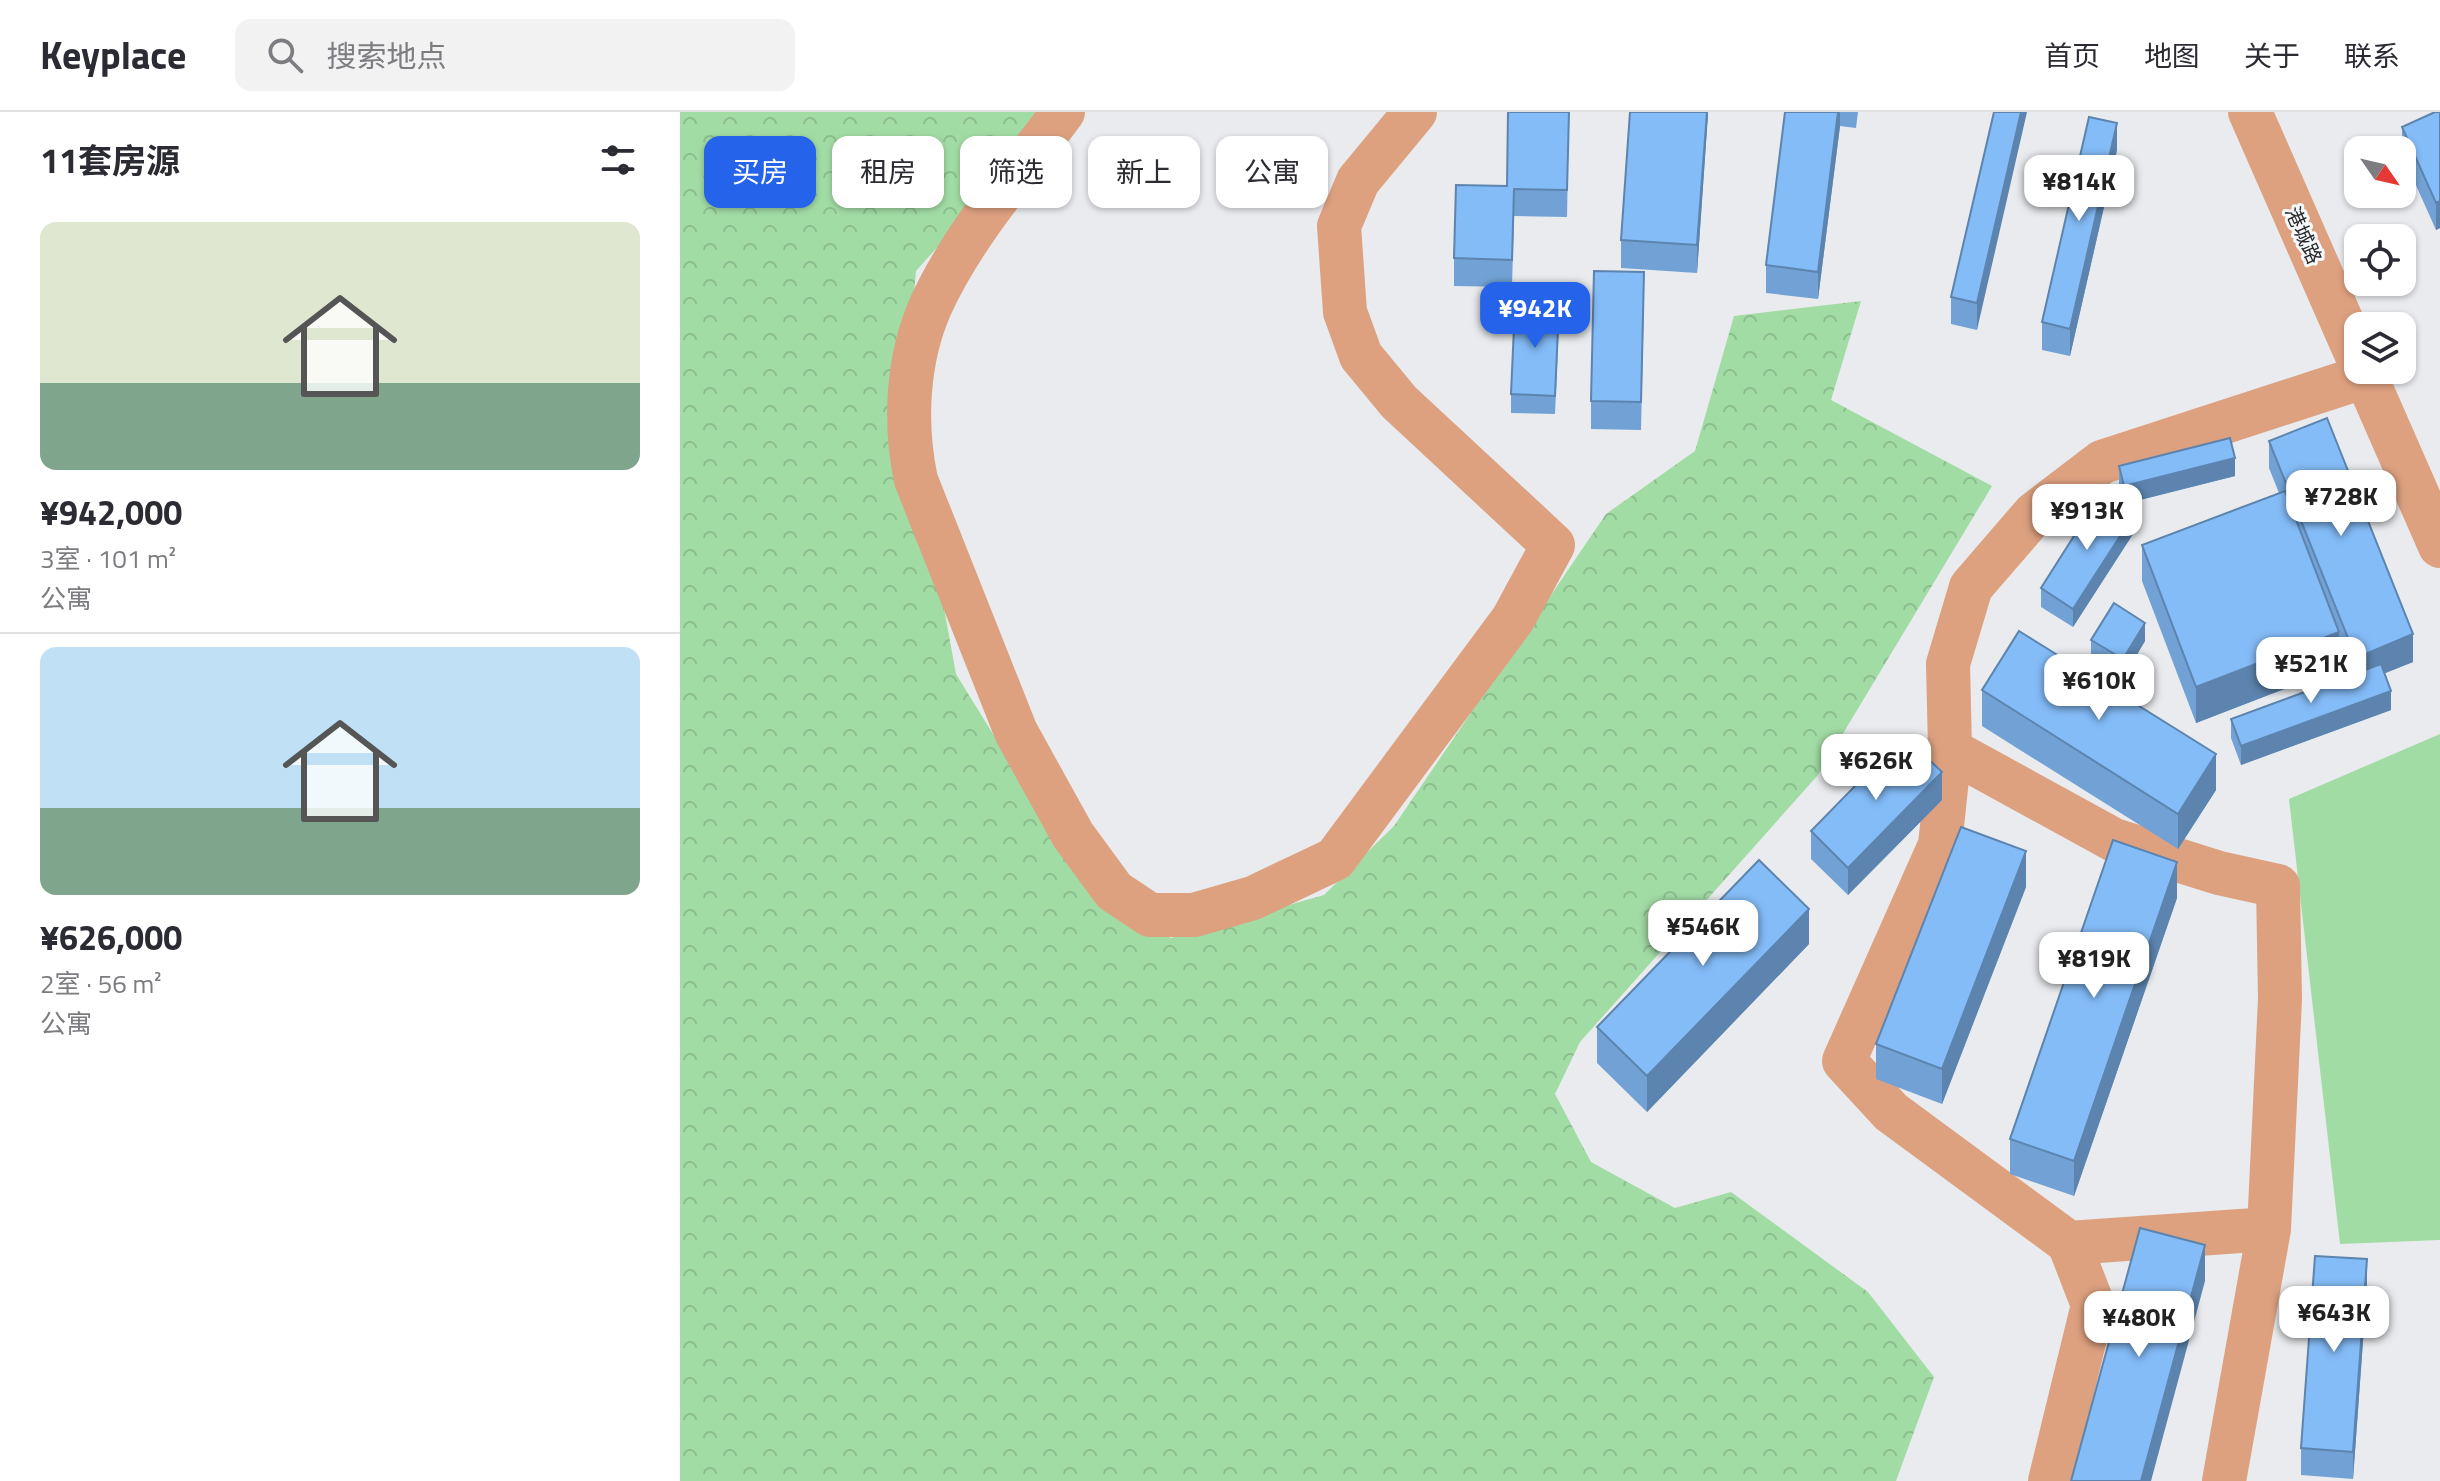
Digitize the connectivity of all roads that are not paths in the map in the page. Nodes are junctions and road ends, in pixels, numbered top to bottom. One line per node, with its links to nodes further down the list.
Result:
1 (1063, 112): 2 (street)
2 (1415, 112)
3 (2250, 112): 4 (street, 港城路)
4 (2344, 327)
5 (2344, 375): 8 (street)
6 (2369, 384): 7 (street, 港城路)
7 (2440, 546)
8 (1950, 750): 9 (street); 10 (street)
9 (2269, 1229): 10 (street); 12 (street)
10 (2069, 1243): 11 (street)
11 (2050, 1481)
12 (2224, 1481)

